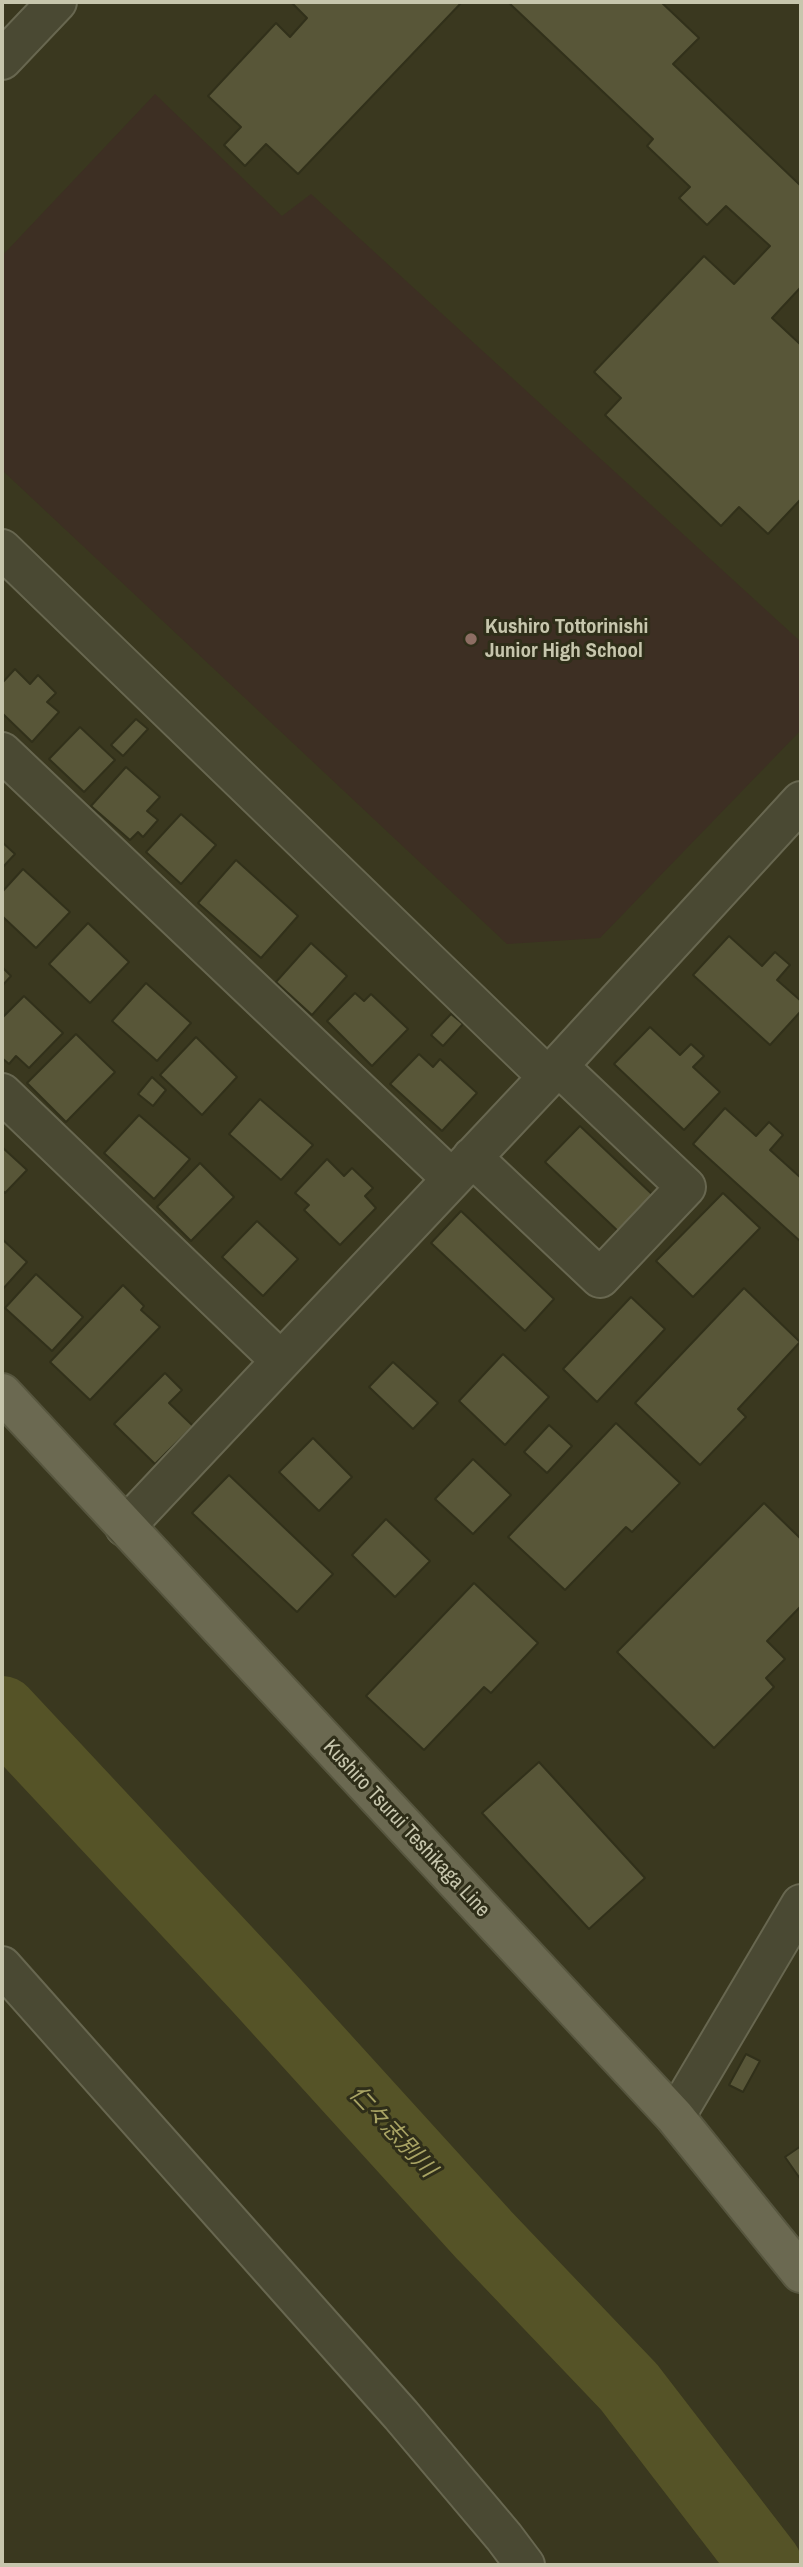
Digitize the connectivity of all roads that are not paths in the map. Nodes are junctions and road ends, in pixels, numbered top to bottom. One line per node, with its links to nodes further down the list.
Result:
1 (57, 2): 2 (street)
2 (2, 60)
3 (2, 549): 6 (street)
4 (2, 752): 8 (street)
5 (799, 807): 6 (street)
6 (553, 1071): 8 (street); 8 (street)
7 (2, 1093): 9 (street)
8 (462, 1168): 9 (street)
9 (281, 1361): 11 (street)
10 (2, 1393): 11 (main road, Kushiro Tsurui Teshikaga Line)
11 (125, 1527): 14 (main road, Kushiro Tsurui Teshikaga Line)
12 (801, 1904): 14 (street)
13 (2, 1966): 16 (street)
14 (675, 2117): 15 (main road, Kushiro Tsurui Teshikaga Line)
15 (801, 2273)
16 (525, 2565)

